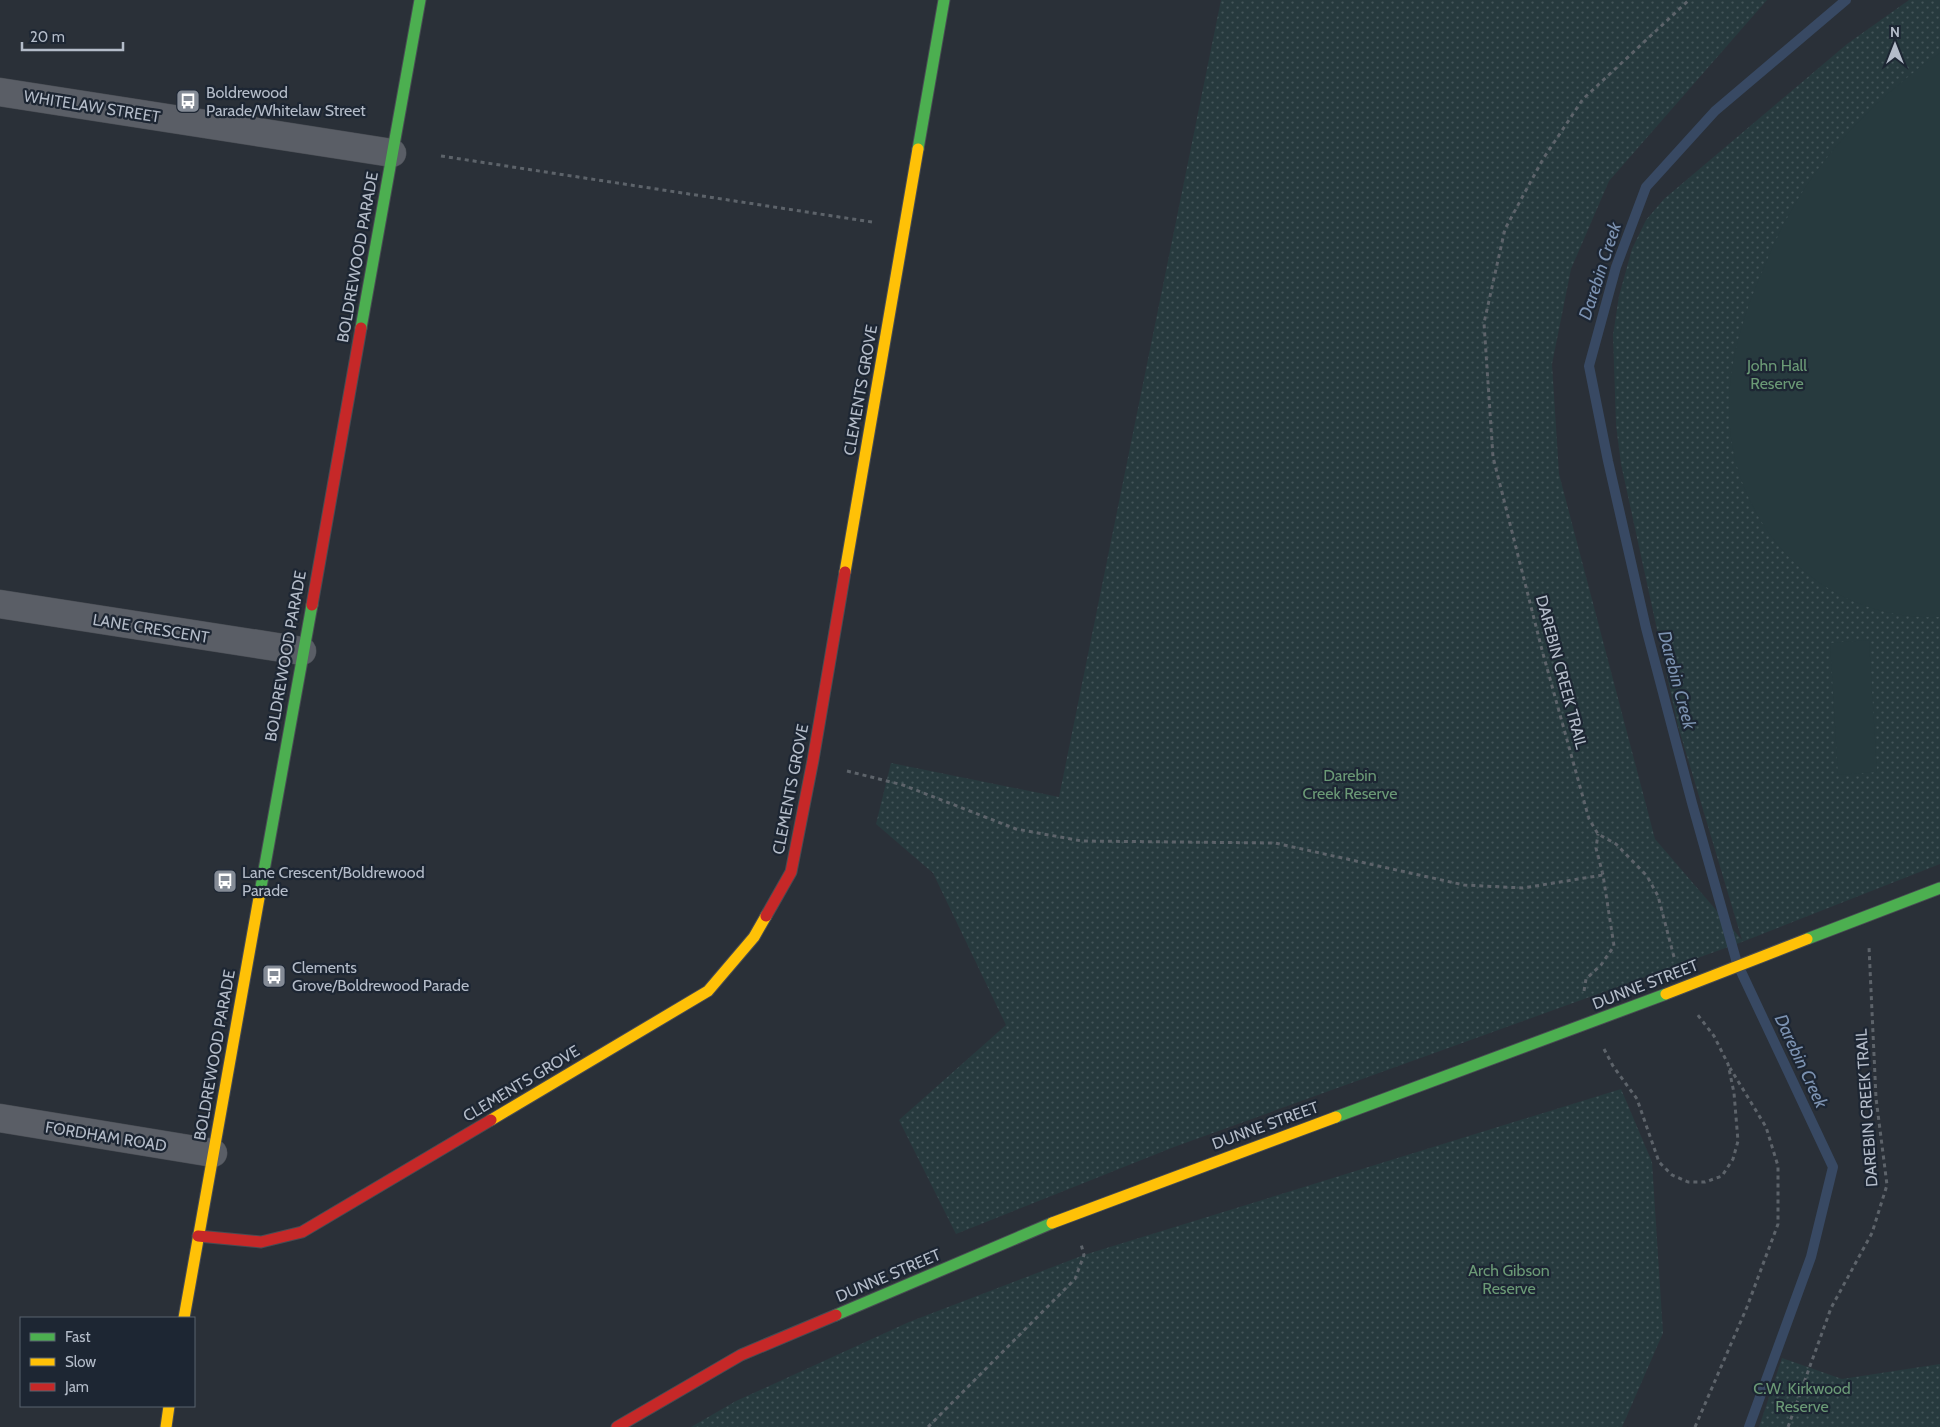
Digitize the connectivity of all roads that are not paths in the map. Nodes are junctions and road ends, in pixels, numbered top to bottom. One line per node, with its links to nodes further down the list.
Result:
1 (420, 0): 4 (street, BOLDREWOOD PARADE)
2 (944, 0): 10 (street, CLEMENTS GROVE)
3 (0, 92): 4 (street, WHITELAW STREET)
4 (392, 154): 6 (street, BOLDREWOOD PARADE)
5 (0, 604): 6 (street, LANE CRESCENT)
6 (302, 651): 9 (street, BOLDREWOOD PARADE)
7 (1940, 888): 14 (street, DUNNE STREET, bridge)
8 (0, 1118): 9 (street, FORDHAM ROAD)
9 (213, 1153): 10 (street, BOLDREWOOD PARADE)
10 (198, 1236): 11 (street, BOLDREWOOD PARADE)
11 (184, 1317)
12 (169, 1407): 13 (street)
13 (166, 1427)
14 (617, 1427)

